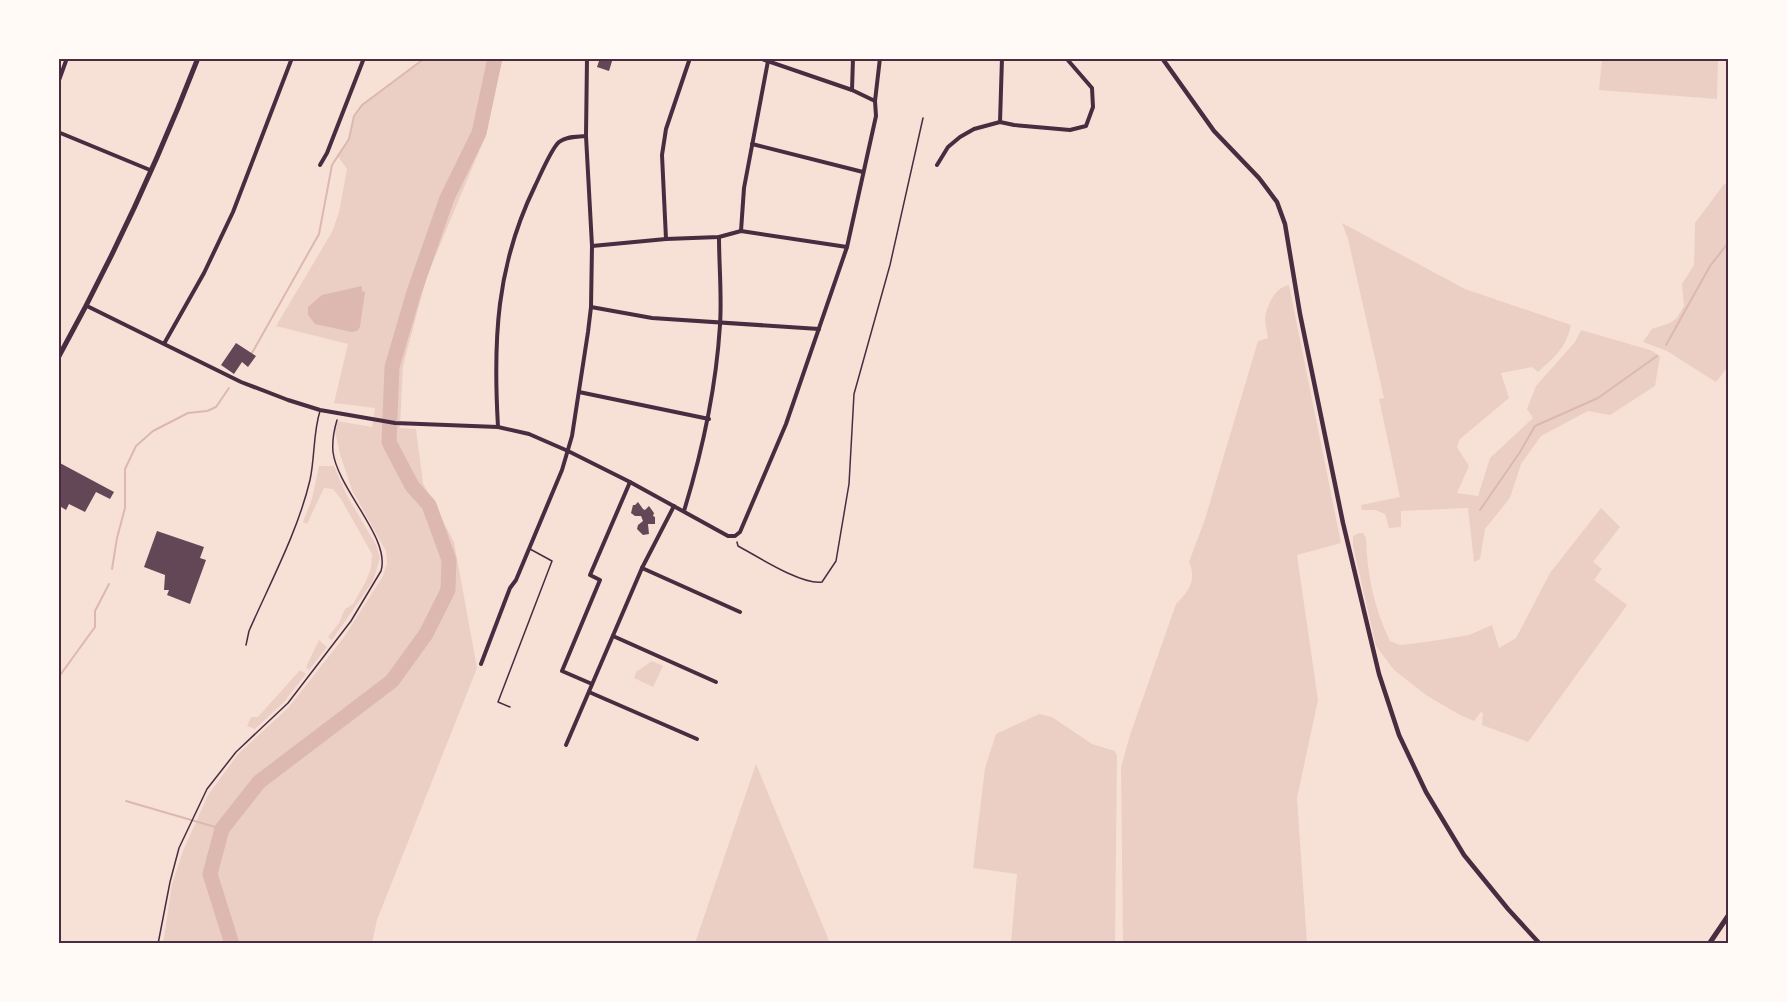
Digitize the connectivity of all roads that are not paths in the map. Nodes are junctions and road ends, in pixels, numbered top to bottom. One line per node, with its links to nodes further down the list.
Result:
1 (68, 58): 14 (street)
2 (198, 58): 23 (main road)
3 (292, 58): 34 (street)
4 (364, 58): 21 (street)
5 (587, 58): 19 (street)
6 (690, 58): 27 (street)
7 (759, 58): 13 (street)
8 (853, 58): 15 (street)
9 (879, 58): 16 (street)
10 (1002, 58): 17 (street)
11 (1066, 58): 17 (street)
12 (1162, 58): 57 (street)
13 (768, 62): 15 (street); 20 (street)
14 (58, 83)
15 (852, 90): 16 (street)
16 (875, 101): 24 (street)
17 (1000, 122): 22 (street)
18 (58, 132): 23 (street)
19 (586, 136): 28 (street); 39 (street)
20 (752, 144): 24 (street); 25 (street)
21 (320, 165)
22 (937, 165)
23 (150, 170): 30 (main road)
24 (863, 172): 29 (street)
25 (741, 231): 26 (street); 29 (street)
26 (719, 237): 27 (street); 32 (street)
27 (666, 239): 28 (street)
28 (592, 246): 31 (street)
29 (847, 247): 33 (street)
30 (87, 306): 34 (street); 35 (main road)
31 (591, 308): 32 (street); 36 (street)
32 (720, 323): 33 (street); 38 (street)
33 (819, 329): 43 (street)
34 (165, 342): 37 (street)
35 (58, 358)
36 (579, 392): 38 (street); 40 (street)
37 (320, 410): 39 (street); 48 (lane)
38 (709, 419): 43 (street)
39 (498, 428): 40 (street)
40 (568, 451): 41 (street); 44 (street)
41 (630, 482): 42 (street); 51 (street)
42 (674, 506): 43 (street); 45 (street)
43 (684, 511)
44 (529, 548): 49 (street); 53 (lane)
45 (642, 568): 46 (street); 47 (street)
46 (740, 612)
47 (613, 636): 50 (street); 51 (street)
48 (246, 645)
49 (482, 664)
50 (716, 682)
51 (592, 684): 52 (street)
52 (589, 692): 54 (street); 55 (street)
53 (510, 707)
54 (697, 739)
55 (566, 745)
56 (1728, 916): 58 (main road)
57 (1540, 944)
58 (1709, 944)

